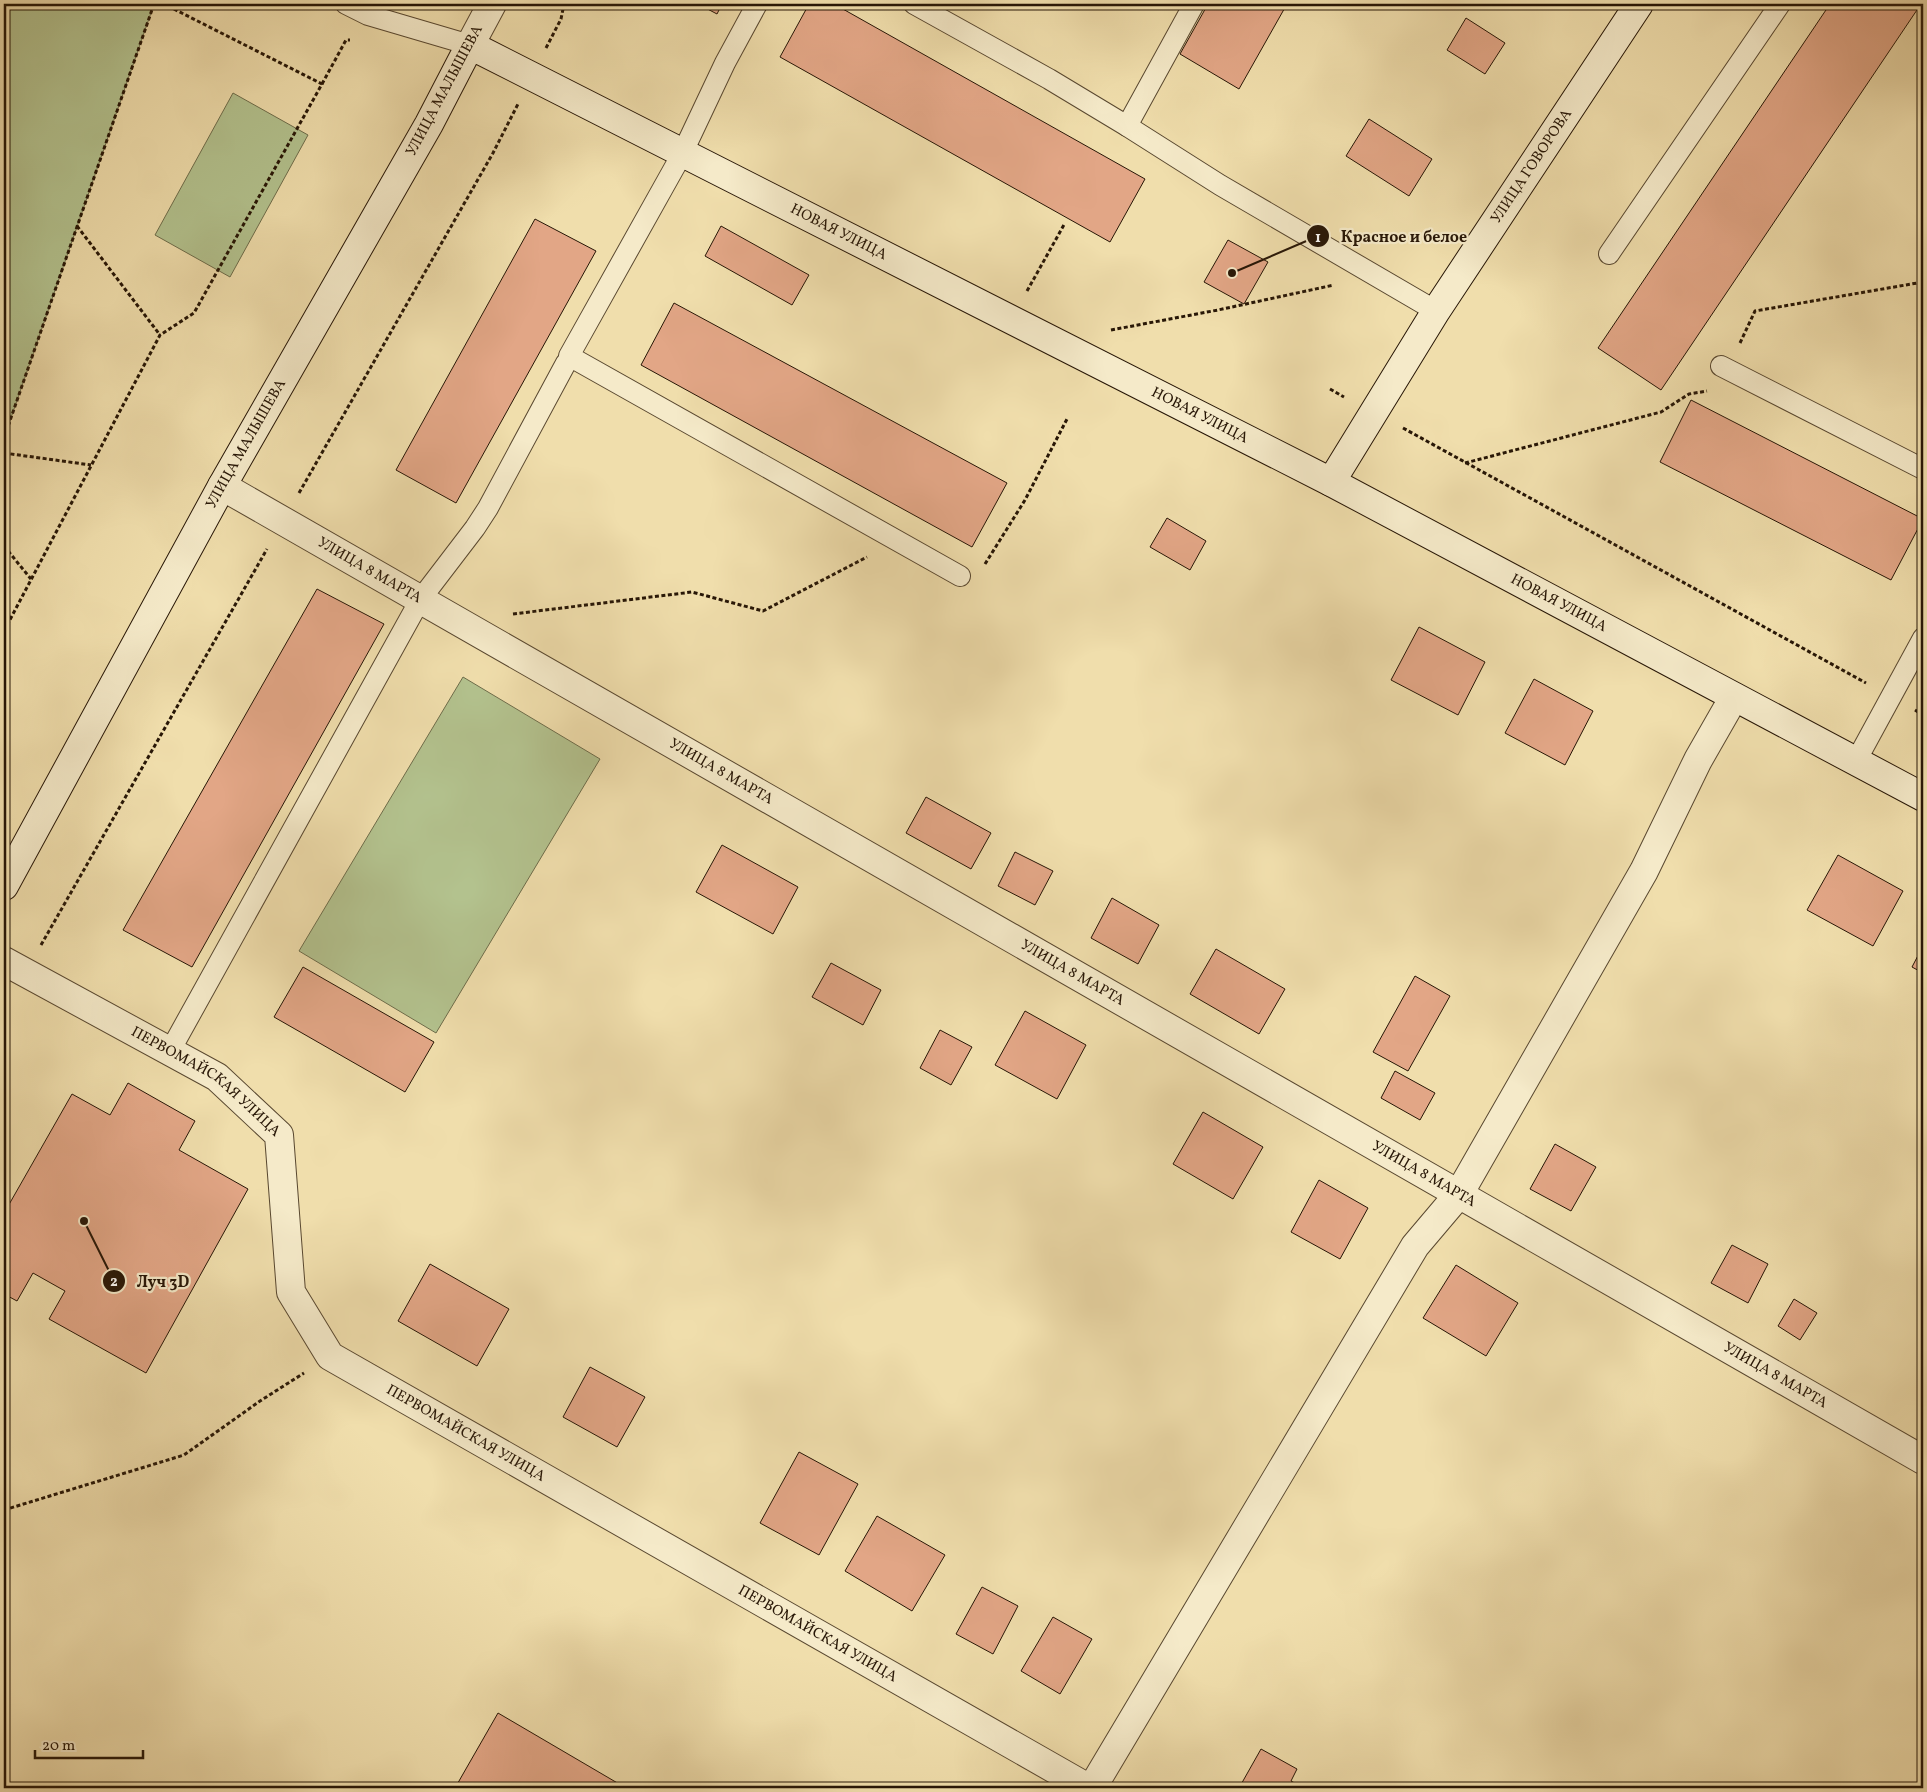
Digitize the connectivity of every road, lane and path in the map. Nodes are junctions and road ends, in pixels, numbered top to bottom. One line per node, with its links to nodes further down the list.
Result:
1 (154, 4): 16 (path)
2 (164, 4): 12 (path)
3 (346, 4): 11 (lane)
4 (492, 4): 11 (street, УЛИЦА МАЛЫШЕВА)
5 (757, 4): 14 (lane)
6 (914, 4): 13 (lane)
7 (1194, 4): 13 (lane)
8 (1639, 4): 20 (street, УЛИЦА ГОВОРОВА)
9 (1780, 4): 17 (lane)
10 (355, 41): 12 (path)
11 (470, 45): 14 (street, НОВАЯ УЛИЦА); 33 (street, УЛИЦА МАЛЫШЕВА)
12 (322, 84): 22 (path)
13 (1127, 126): 20 (lane)
14 (682, 154): 32 (street, НОВАЯ УЛИЦА); 36 (lane)
15 (1065, 223): 19 (path)
16 (77, 225): 22 (path); 28 (path)
17 (1609, 254)
18 (1339, 284): 21 (path)
19 (1027, 291)
20 (1436, 311): 26 (street, УЛИЦА ГОВОРОВА)
21 (1111, 330)
22 (160, 335): 30 (path)
23 (566, 363): 38 (lane)
24 (1721, 366): 31 (lane)
25 (1330, 389): 26 (path)
26 (1373, 412): 32 (street, УЛИЦА ГОВОРОВА); 43 (path)
27 (1067, 419): 36 (path)
28 (4, 438)
29 (4, 453): 30 (path)
30 (91, 465): 37 (path)
31 (1923, 469)
32 (1331, 482): 42 (street, НОВАЯ УЛИЦА)
33 (222, 486): 38 (street, УЛИЦА 8 МАРТА); 47 (street, УЛИЦА МАЛЫШЕВА)
34 (4, 546): 37 (path)
35 (869, 556): 39 (path)
36 (960, 576)
37 (31, 579): 40 (path)
38 (420, 600): 49 (lane); 50 (street, УЛИЦА 8 МАРТА)
39 (505, 614)
40 (4, 631)
41 (1923, 638): 43 (lane)
42 (1734, 697): 45 (street, НОВАЯ УЛИЦА); 50 (street)
43 (1891, 697): 44 (path); 45 (lane)
44 (1923, 715)
45 (1856, 760): 46 (street, НОВАЯ УЛИЦА)
46 (1923, 796)
47 (4, 886)
48 (4, 961): 49 (street, ПЕРВОМАЙСКАЯ УЛИЦА)
49 (170, 1052): 51 (street, ПЕРВОМАЙСКАЯ УЛИЦА)
50 (1459, 1194): 52 (street, УЛИЦА 8 МАРТА); 55 (street)
51 (330, 1356): 53 (path); 54 (street, ПЕРВОМАЙСКАЯ УЛИЦА)
52 (1923, 1460)
53 (4, 1510)
54 (1088, 1788)
55 (1092, 1788)

